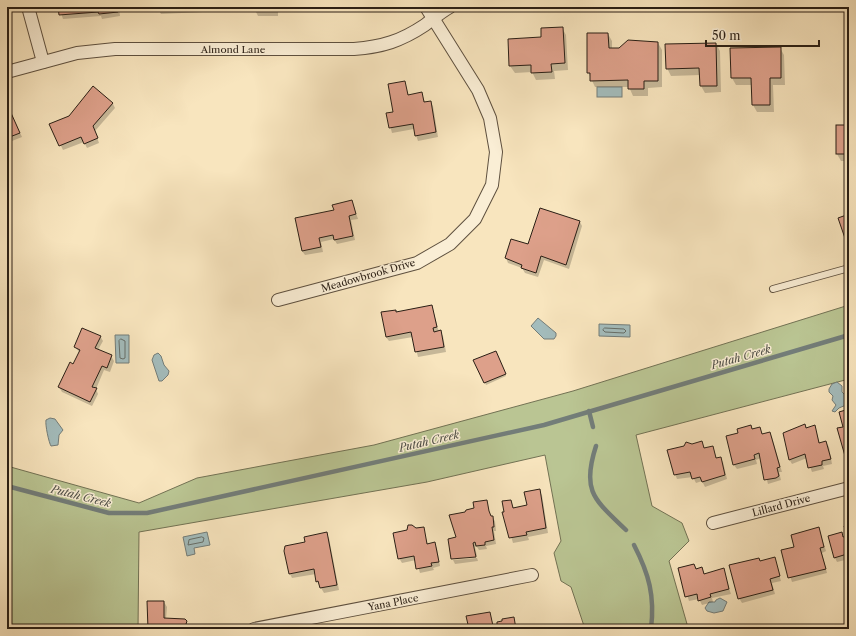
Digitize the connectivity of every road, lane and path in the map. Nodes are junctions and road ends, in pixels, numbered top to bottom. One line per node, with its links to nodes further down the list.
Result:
1 (28, 7): 5 (street)
2 (426, 7): 4 (street, Meadowbrook Drive)
3 (450, 7): 4 (street, Almond Lane)
4 (434, 19): 5 (street, Almond Lane); 9 (street, Meadowbrook Drive)
5 (43, 62): 6 (street, Almond Lane)
6 (7, 72)
7 (849, 268): 8 (lane)
8 (773, 289)
9 (278, 300)
10 (849, 488): 11 (street, Lillard Drive)
11 (713, 523)
12 (532, 575): 13 (street, Yana Place)
13 (254, 629)

